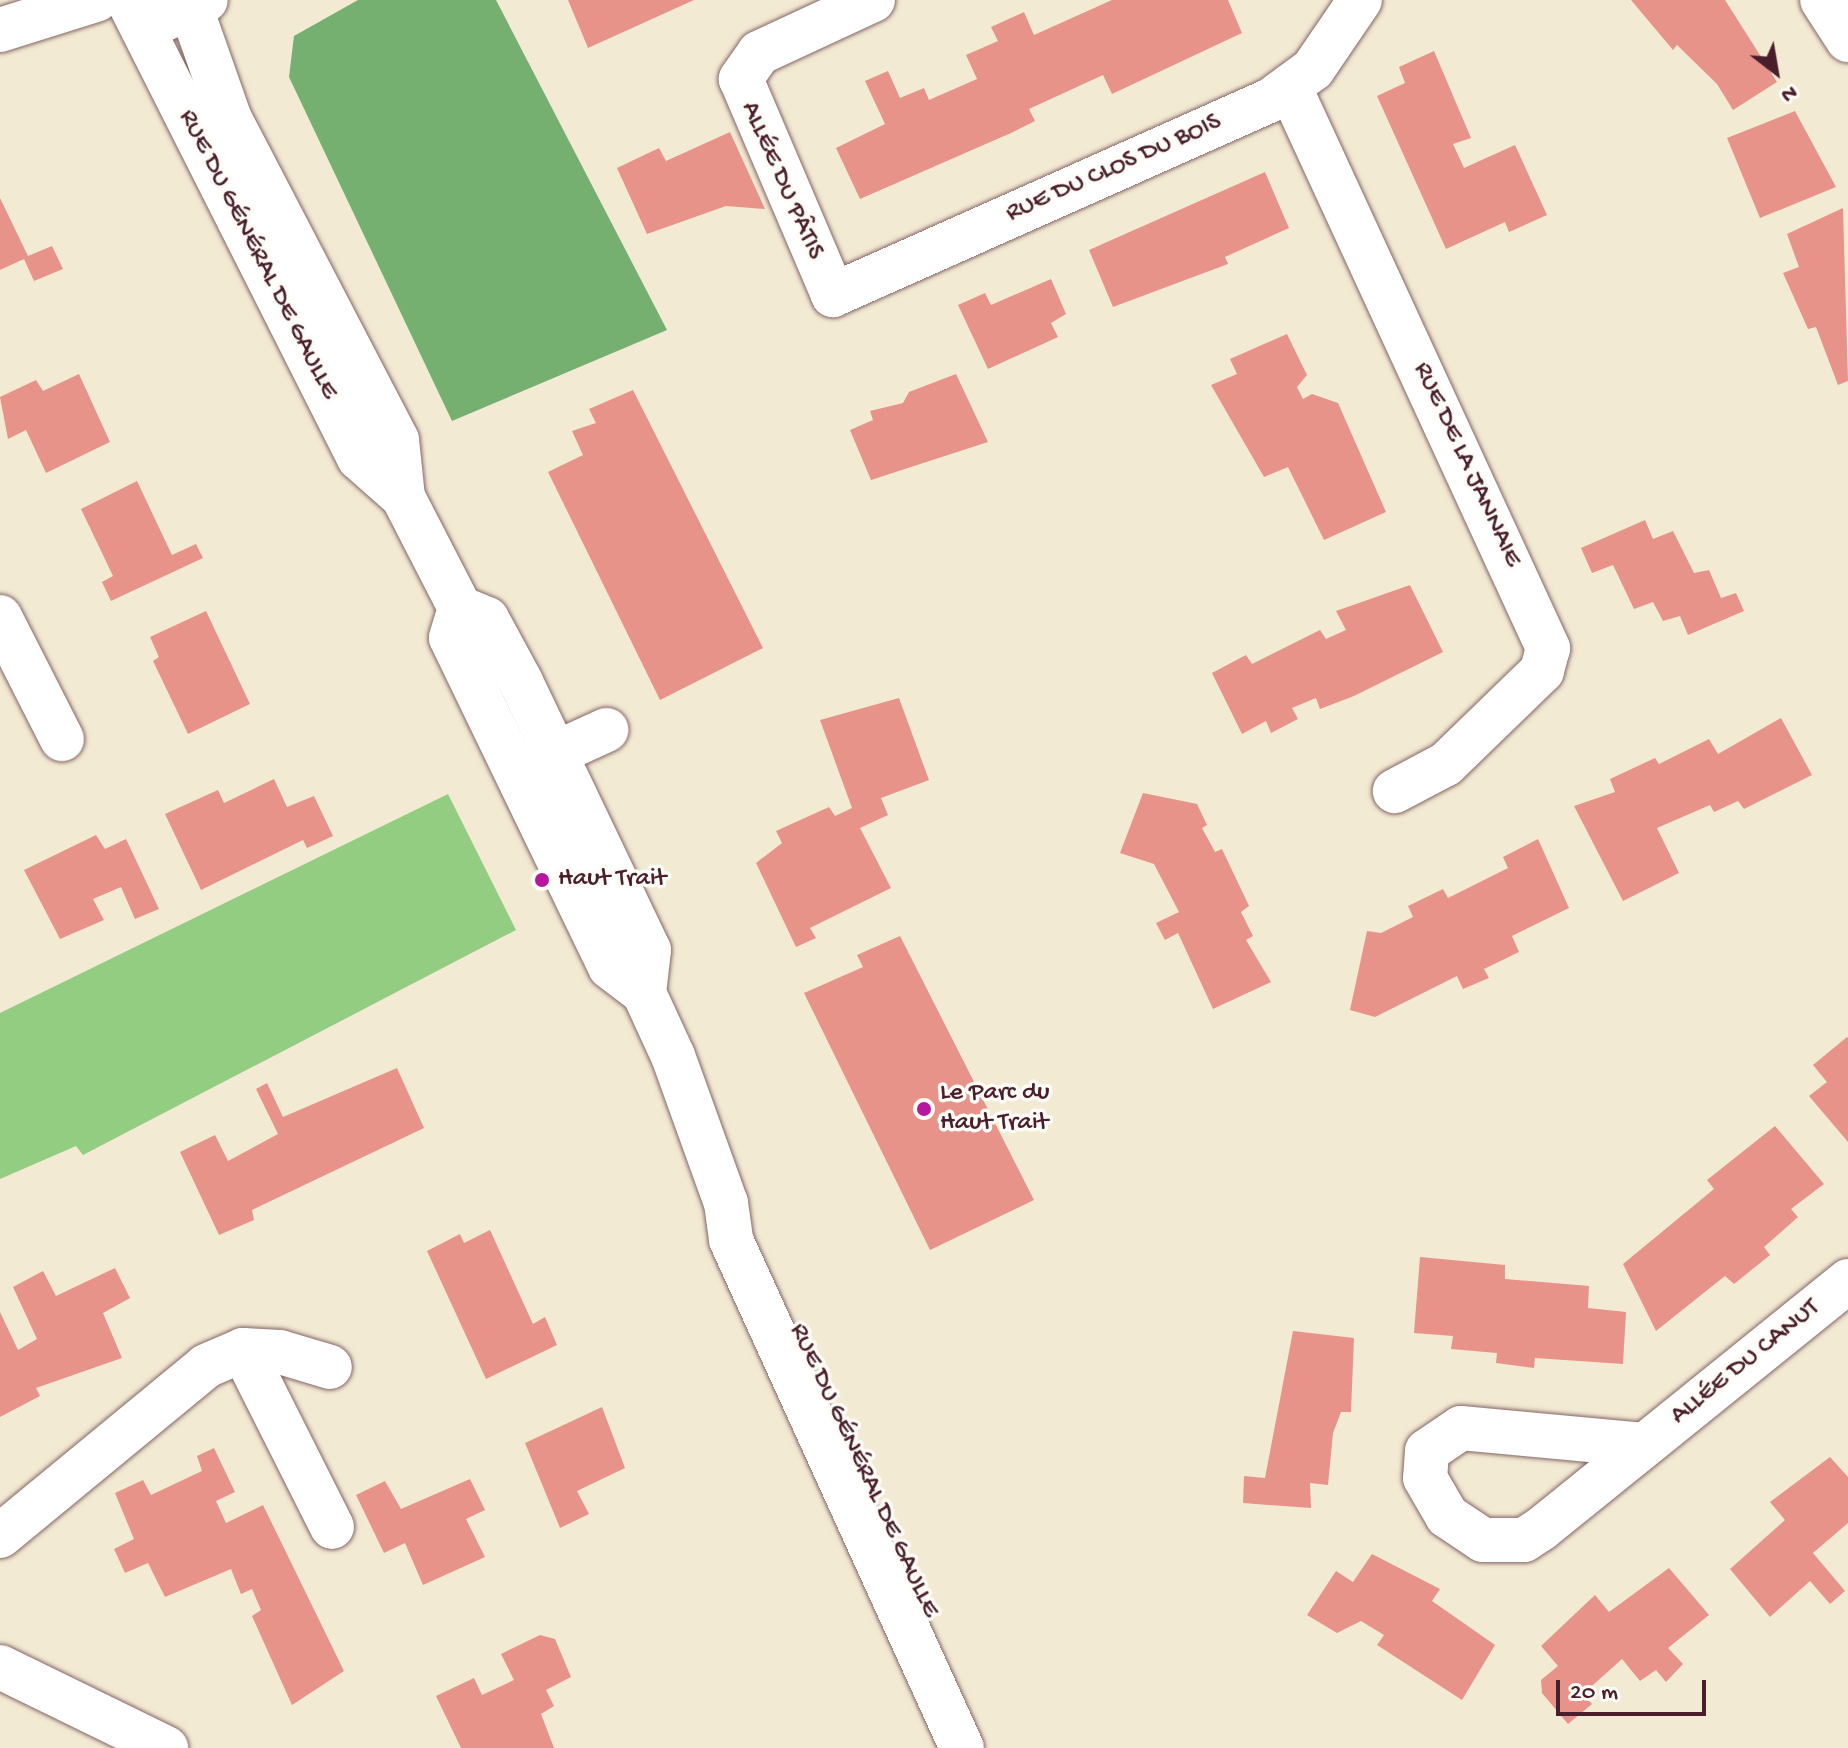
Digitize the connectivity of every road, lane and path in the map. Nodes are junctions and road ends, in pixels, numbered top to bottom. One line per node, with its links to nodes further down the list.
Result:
1 (96, 0): 7 (main road)
2 (873, 0): 10 (main road, ALLÉE DU PÂTIS)
3 (1360, 0): 9 (main road, RUE DU CLOS DU BOIS)
4 (1822, 0): 8 (main road)
5 (196, 3): 6 (main road); 11 (main road, RUE DU GÉNÉRAL DE GAULLE)
6 (136, 15): 11 (main road, RUE DU GÉNÉRAL DE GAULLE)
7 (0, 30)
8 (1848, 40)
9 (1290, 88): 10 (main road, RUE DU CLOS DU BOIS); 18 (main road, RUE DE LA JANNAIE)
10 (833, 295)
11 (403, 497): 12 (main road, RUE DU GÉNÉRAL DE GAULLE)
12 (460, 608): 16 (main road, RUE DU GÉNÉRAL DE GAULLE); 17 (main road)
13 (0, 617): 15 (main road)
14 (606, 730): 16 (main road)
15 (62, 739)
16 (556, 753): 17 (main road); 19 (main road, RUE DU GÉNÉRAL DE GAULLE)
17 (516, 771): 19 (main road)
18 (1395, 791)
19 (644, 993): 20 (main road, RUE DU GÉNÉRAL DE GAULLE)
20 (726, 1203): 29 (main road, RUE DU GÉNÉRAL DE GAULLE); 30 (main road, RUE DU GÉNÉRAL DE GAULLE)
21 (1848, 1281): 24 (main road, ALLÉE DU CANUT)
22 (243, 1350): 23 (main road); 25 (main road); 26 (main road)
23 (330, 1367)
24 (1644, 1445)
25 (332, 1527)
26 (0, 1536)
27 (0, 1667): 28 (main road)
28 (166, 1748)
29 (962, 1748)
30 (987, 1748)

